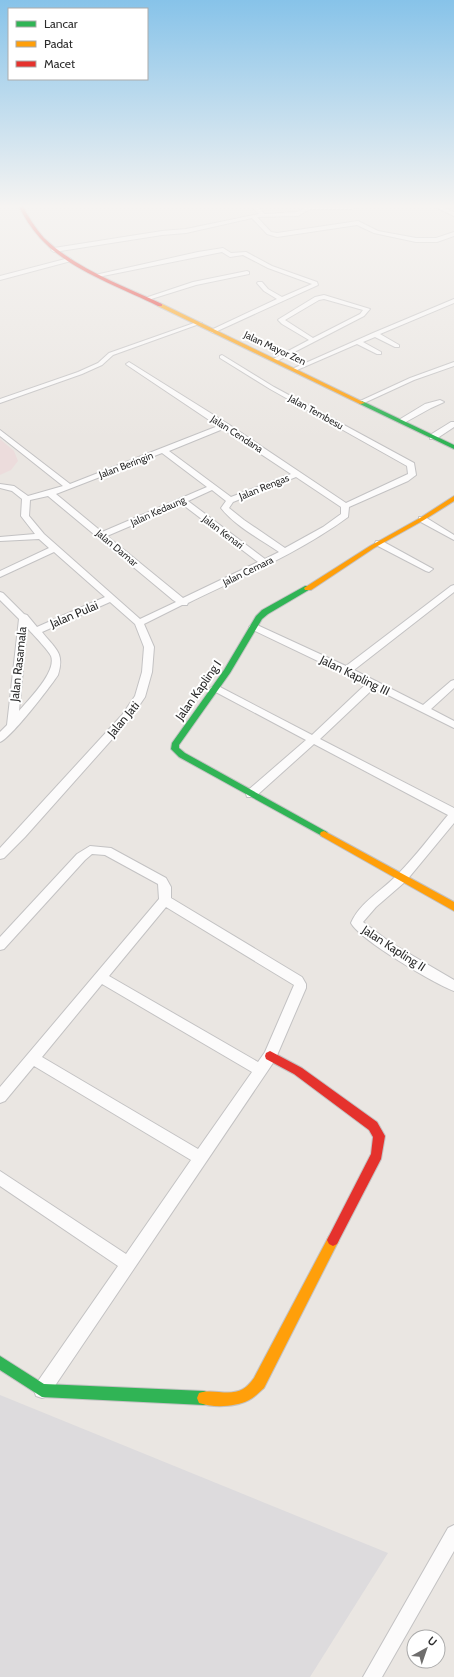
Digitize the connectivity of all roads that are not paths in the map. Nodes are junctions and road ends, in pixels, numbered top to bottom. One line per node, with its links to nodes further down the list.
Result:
1 (116, 283): 5 (street, Jalan Mayor Zen)
2 (194, 283): 5 (street)
3 (260, 283): 6 (street)
4 (315, 283): 6 (street)
5 (148, 298): 8 (street, Jalan Mayor Zen)
6 (282, 299): 9 (street)
7 (454, 301): 10 (street)
8 (199, 323): 9 (street, Jalan Mayor Zen); 20 (street)
9 (213, 331): 16 (street, Jalan Mayor Zen)
10 (375, 334): 12 (street); 13 (street)
11 (313, 340): 11 (street); 16 (street)
12 (358, 342): 14 (street); 19 (street)
13 (397, 346)
14 (379, 353)
15 (222, 357): 39 (street, Jalan Tembesu)
16 (275, 360): 19 (street, Jalan Mayor Zen)
17 (129, 364): 25 (street, Jalan Cendana)
18 (454, 364): 21 (street)
19 (296, 370): 21 (street, Jalan Mayor Zen)
20 (0, 401)
21 (362, 402): 23 (street, Jalan Mayor Zen)
22 (440, 402): 23 (street)
23 (401, 421): 27 (street, Jalan Mayor Zen)
24 (454, 424): 27 (street)
25 (225, 426): 29 (street, Jalan Beringin); 30 (street, Jalan Cendana)
26 (0, 432): 32 (street)
27 (433, 437): 28 (street, Jalan Mayor Zen)
28 (454, 447)
29 (163, 450): 32 (street, Jalan Beringin); 33 (street, Jalan Rengas)
30 (297, 474): 38 (street, Jalan Rengas); 39 (street, Jalan Cendana)
31 (0, 486): 36 (street)
32 (69, 487): 34 (street, Jalan Beringin)
33 (212, 487): 37 (street, Jalan Kedaung); 38 (street, Jalan Rengas)
34 (50, 493): 36 (street, Jalan Beringin); 41 (street, Jalan Damar)
35 (454, 498): 40 (street, Jalan Kapling I)
36 (26, 499): 42 (street, Jalan Jati)
37 (182, 500): 41 (street, Jalan Kedaung); 48 (street, Jalan Kenari)
38 (230, 500): 47 (street)
39 (345, 506): 47 (street, Jalan Cemara)
40 (422, 519): 43 (street); 45 (street, Jalan Kapling I)
41 (103, 535): 54 (street, Jalan Damar)
42 (41, 536): 44 (street); 46 (street, Jalan Jati)
43 (454, 538)
44 (0, 539)
45 (379, 543): 49 (street); 57 (street, Jalan Kapling I)
46 (55, 548): 50 (street); 53 (street, Jalan Jati)
47 (285, 552): 48 (street, Jalan Cemara)
48 (265, 563): 54 (street, Jalan Cemara)
49 (429, 569)
50 (0, 574)
51 (454, 588): 59 (street)
52 (1, 598): 55 (street)
53 (111, 598): 56 (street, Jalan Jati); 58 (street, Jalan Pulai)
54 (184, 603): 56 (street, Jalan Cemara)
55 (24, 617): 58 (street, Jalan Rasamala); 65 (street, Jalan Rasamala)
56 (139, 623): 70 (street, Jalan Jati)
57 (254, 627): 59 (street, Jalan Kapling III); 62 (street, Jalan Kapling I)
58 (36, 631): 65 (street, Jalan Rasamala)
59 (347, 670): 61 (street, Jalan Kapling III)
60 (454, 683): 63 (street)
61 (372, 684): 63 (street, Jalan Kapling III); 67 (street)
62 (215, 688): 67 (street); 68 (street, Jalan Kapling I)
63 (425, 709): 64 (street, Jalan Kapling III)
64 (454, 725)
65 (12, 726): 66 (street, Jalan Rasamala)
66 (0, 738)
67 (314, 739): 68 (street); 69 (street)
68 (251, 794): 71 (street, Jalan Kapling I)
69 (454, 814): 71 (street, Jalan Kapling II)
70 (0, 855)
71 (402, 878): 73 (street, Jalan Kapling I); 76 (street, Jalan Kapling II)
72 (165, 900): 74 (street); 75 (street); 77 (street)
73 (454, 907)
74 (0, 945)
75 (100, 977): 78 (street); 79 (street)
76 (454, 986)
77 (270, 1056): 79 (street); 85 (street)
78 (32, 1058): 80 (street); 81 (street)
79 (260, 1070): 81 (street)
80 (2, 1091)
81 (200, 1158): 83 (street)
82 (0, 1178): 83 (street)
83 (128, 1264): 85 (street)
84 (0, 1362): 85 (street)
85 (42, 1390)
86 (454, 1534): 87 (street)
87 (372, 1677)

